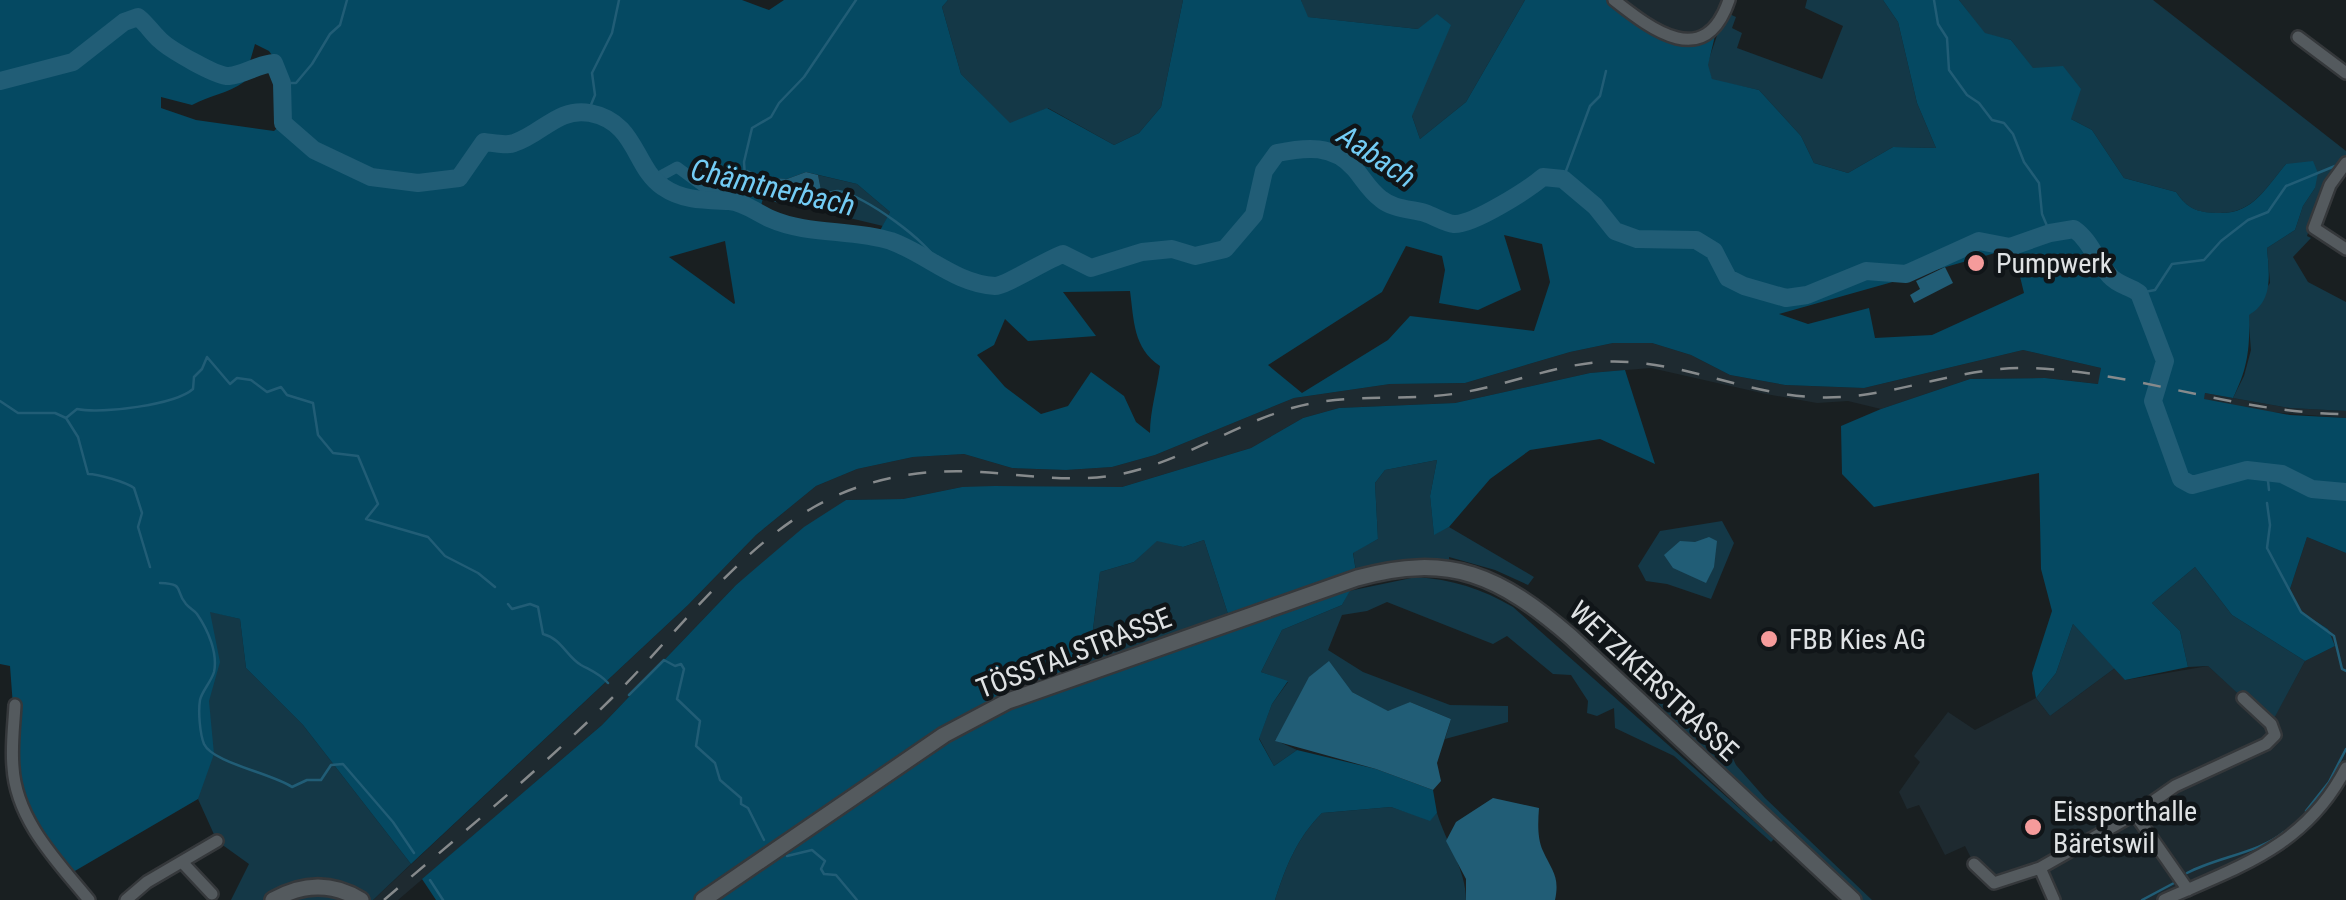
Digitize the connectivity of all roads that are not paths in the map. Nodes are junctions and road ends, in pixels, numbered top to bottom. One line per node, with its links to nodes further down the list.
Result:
1 (1614, 0): 2 (street)
2 (1728, 0)
3 (2298, 37): 4 (street)
4 (2346, 74)
5 (2346, 164): 6 (street)
6 (2346, 249)
7 (1388, 569): 22 (main road, TÖSSTALSTRASSE); 23 (main road, WETZIKERSTRASSE)
8 (2242, 698): 11 (street)
9 (14, 704): 18 (street)
10 (2346, 768): 16 (street)
11 (2135, 814): 15 (street); 16 (street)
12 (217, 841): 13 (street)
13 (182, 862): 17 (street); 19 (street)
14 (1974, 864): 15 (street)
15 (2040, 868): 24 (street)
16 (2188, 890): 25 (street)
17 (212, 894)
18 (89, 900)
19 (126, 900)
20 (273, 900): 21 (main road)
21 (361, 900)
22 (703, 900)
23 (1853, 900)
24 (2054, 900)
25 (2164, 900)

